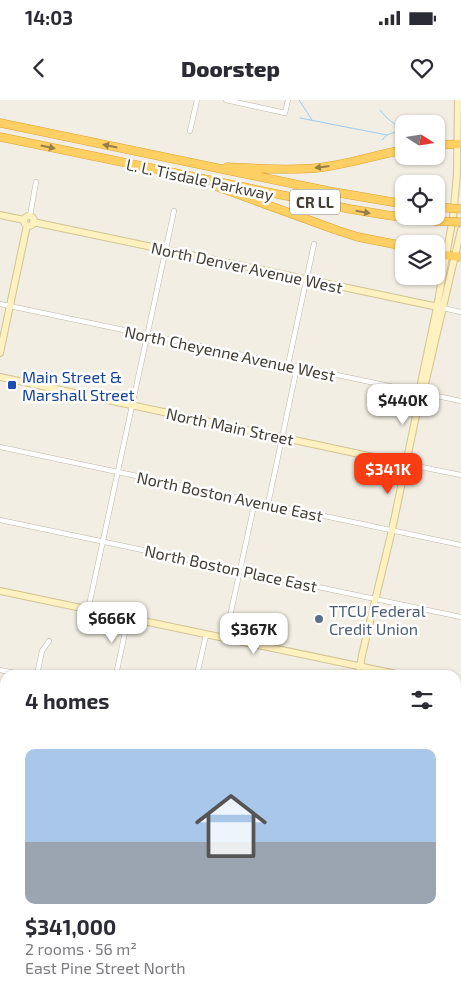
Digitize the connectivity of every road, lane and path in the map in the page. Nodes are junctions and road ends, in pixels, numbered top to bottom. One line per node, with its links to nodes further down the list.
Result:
1 (197, 100): 6 (street)
2 (226, 100): 3 (street)
3 (288, 100)
4 (458, 100): 8 (street)
5 (0, 123): 11 (highway, L. L. Tisdale Parkway / CR LL, one-way to 5)
6 (190, 131)
7 (0, 137): 12 (highway, L. L. Tisdale Parkway / CR LL, one-way to 12)
8 (459, 144): 9 (highway); 25 (street)
9 (445, 145)
10 (395, 152): 11 (highway, one-way to 11)
11 (205, 166): 14 (highway, L. L. Tisdale Parkway / CR LL)
12 (195, 178): 20 (highway, L. L. Tisdale Parkway / CR LL, one-way to 20, bridge); 23 (highway)
13 (36, 182): 19 (street)
14 (395, 203)
15 (445, 208): 16 (highway, bridge)
16 (461, 209)
17 (174, 211): 24 (street)
18 (0, 215): 19 (street, North Denver Avenue West)
19 (29, 221): 24 (street, North Denver Avenue West); 29 (street)
20 (461, 222)
21 (461, 230): 26 (street)
22 (314, 244): 27 (street)
23 (395, 244)
24 (165, 250): 27 (street, North Denver Avenue West); 32 (street)
25 (446, 256): 26 (highway); 30 (street)
26 (458, 257): 30 (street)
27 (307, 279): 30 (street, North Denver Avenue West); 34 (street)
28 (0, 304): 29 (street, North Cheyenne Avenue West)
29 (10, 306): 32 (street, North Cheyenne Avenue West); 33 (street)
30 (440, 308): 31 (street, North Denver Avenue West); 37 (street)
31 (461, 312)
32 (147, 335): 34 (street, North Cheyenne Avenue West); 39 (street)
33 (0, 354)
34 (288, 365): 35 (street, North Cheyenne Avenue West)
35 (297, 366): 37 (street, North Cheyenne Avenue West); 40 (street)
36 (0, 377): 39 (street, North Main Street)
37 (421, 392): 38 (street, North Cheyenne Avenue West); 42 (street)
38 (461, 401)
39 (132, 405): 40 (street, North Main Street); 43 (street)
40 (283, 438): 42 (street, North Main Street); 46 (street)
41 (0, 447): 43 (street, North Boston Avenue East)
42 (406, 464): 44 (street, North Main Street); 48 (street)
43 (118, 472): 45 (street, North Boston Avenue East); 49 (street)
44 (461, 475)
45 (255, 501): 46 (street, North Boston Avenue East); 51 (street)
46 (268, 504): 48 (street, North Boston Avenue East)
47 (0, 520): 49 (street, North Boston Place East)
48 (392, 530): 50 (street, North Boston Avenue East); 53 (street)
49 (103, 541): 51 (street, North Boston Place East); 54 (street)
50 (461, 545)
51 (240, 570): 53 (street, North Boston Place East); 58 (street)
52 (0, 591): 54 (street)
53 (375, 599): 55 (street, North Boston Place East); 60 (street)
54 (88, 610): 56 (street)
55 (461, 617)
56 (128, 618): 57 (street); 62 (street)
57 (206, 635): 58 (street); 63 (street)
58 (225, 638): 60 (street)
59 (49, 641): 61 (street)
60 (360, 666): 64 (street); 65 (street)
61 (38, 670)
62 (117, 670)
63 (198, 670)
64 (360, 670)
65 (378, 670)

